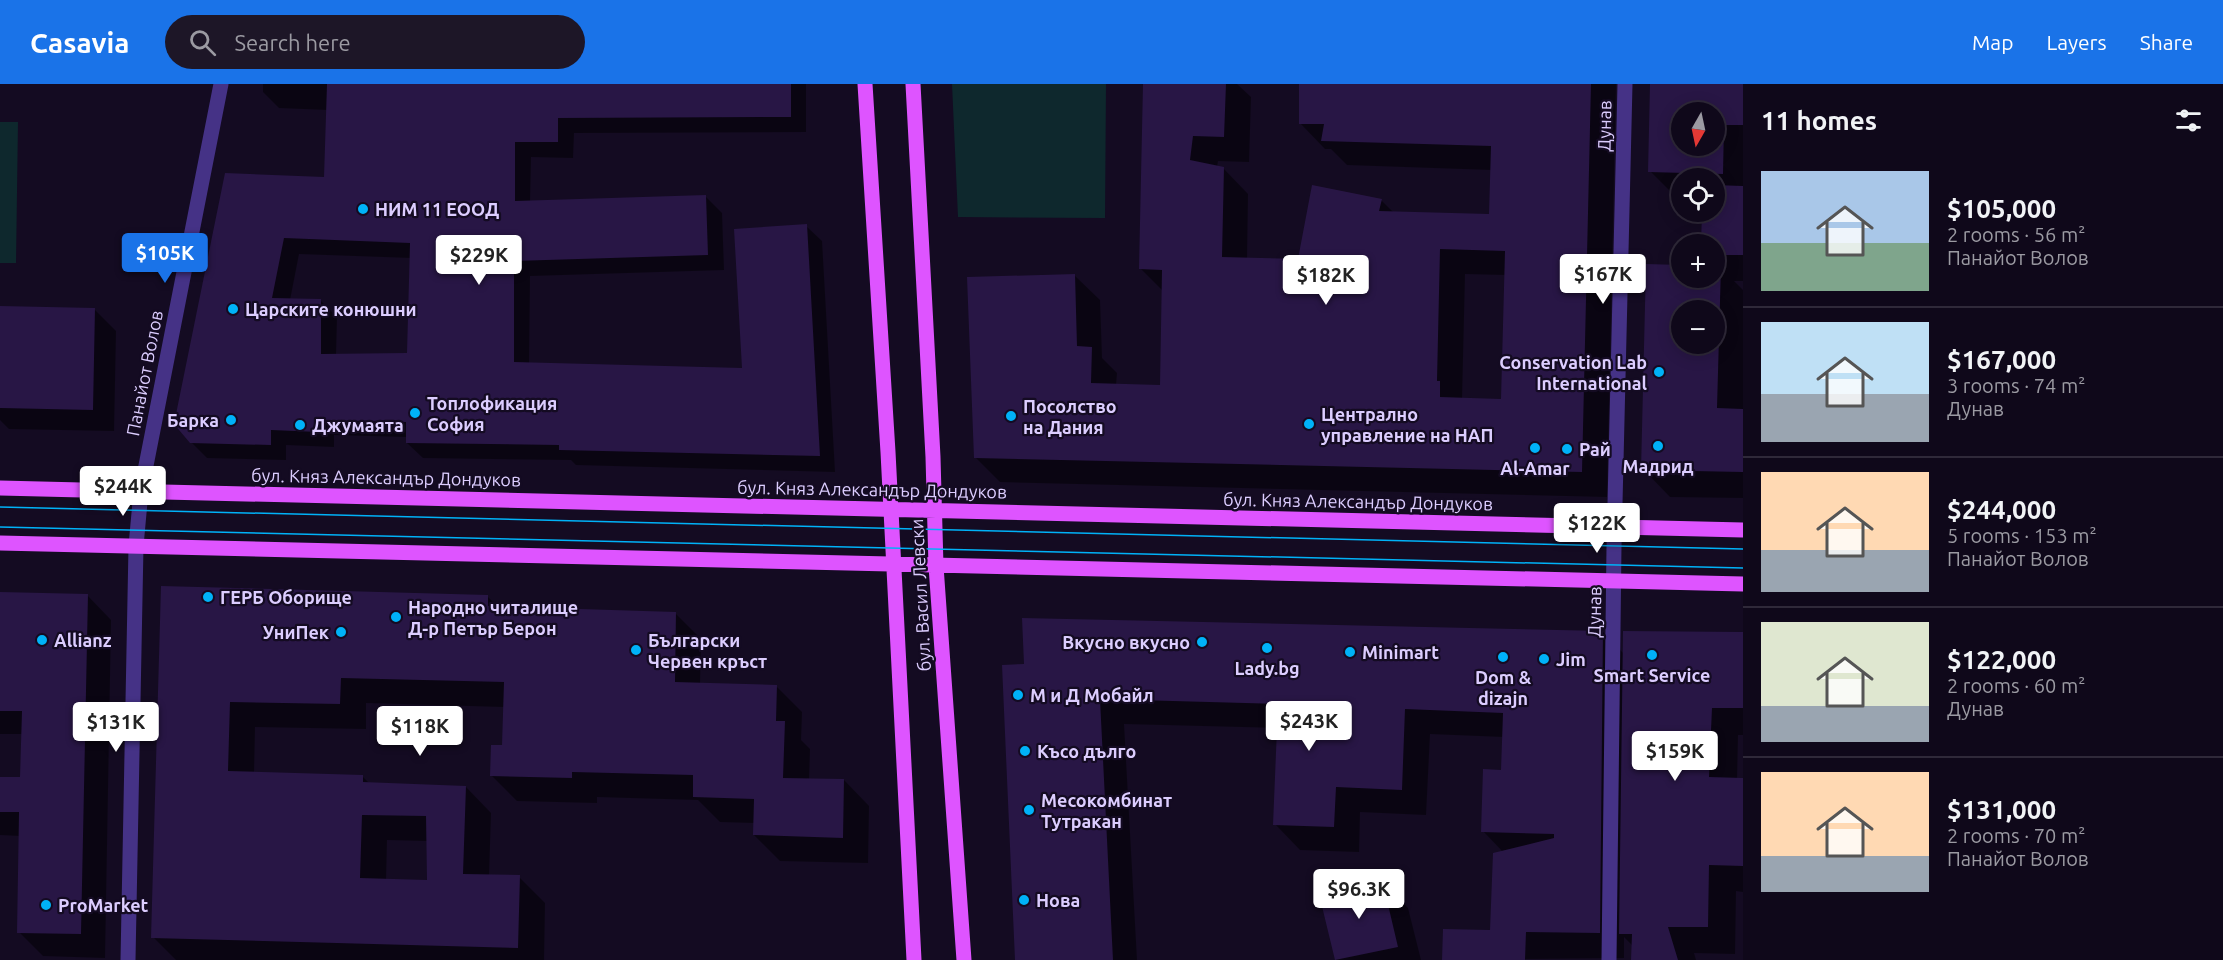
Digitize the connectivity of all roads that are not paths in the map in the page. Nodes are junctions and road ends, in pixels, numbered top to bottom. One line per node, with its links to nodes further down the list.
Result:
1 (221, 84): 6 (street, Панайот Волов)
2 (865, 84): 7 (main road, бул. Васил Левски)
3 (913, 84): 8 (main road, бул. Васил Левски)
4 (1625, 84): 9 (street, Дунав)
5 (0, 488): 6 (main road, бул. Княз Александър Дондуков)
6 (141, 491): 7 (main road, бул. Княз Александър Дондуков); 12 (street, Панайот Волов)
7 (891, 509): 8 (main road, бул. Княз Александър Дондуков); 13 (main road, бул. Васил Левски)
8 (935, 510): 9 (main road, бул. Княз Александър Дондуков); 14 (main road, бул. Васил Левски)
9 (1614, 527): 10 (main road, бул. Княз Александър Дондуков); 15 (street, Дунав)
10 (1743, 530)
11 (0, 543): 12 (main road)
12 (136, 546): 13 (main road); 17 (street, Панайот Волов)
13 (893, 564): 14 (main road); 18 (main road, бул. Васил Левски)
14 (936, 566): 15 (main road); 19 (main road, бул. Васил Левски)
15 (1614, 582): 16 (main road); 20 (street, Дунав)
16 (1743, 585)
17 (128, 960)
18 (914, 960)
19 (964, 960)
20 (1610, 960)

